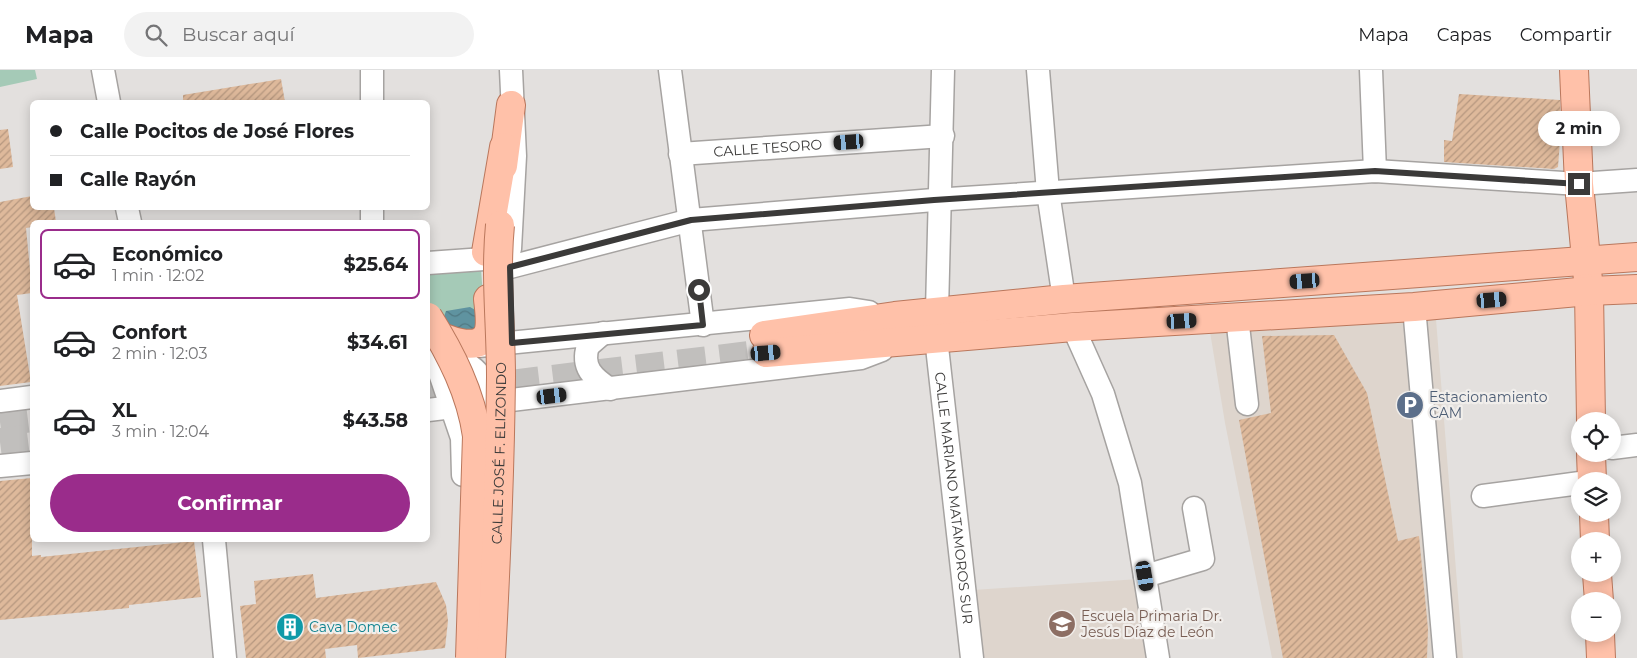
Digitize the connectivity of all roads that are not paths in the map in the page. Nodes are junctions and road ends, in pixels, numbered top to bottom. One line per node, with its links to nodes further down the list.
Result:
1 (103, 70): 9 (street)
2 (372, 70): 10 (street)
3 (511, 70): 11 (street, CALLE JOSÉ F. ELIZONDO)
4 (670, 70): 14 (street)
5 (943, 70): 12 (street)
6 (1038, 70): 18 (street)
7 (1370, 70): 15 (street)
8 (1574, 70): 17 (main road)
9 (109, 100)
10 (372, 100)
11 (511, 105): 13 (main road, CALLE JOSÉ F. ELIZONDO); 25 (street)
12 (943, 136): 14 (street, CALLE TESORO); 19 (street)
13 (504, 147): 22 (main road); 67 (main road, CALLE JOSÉ F. ELIZONDO, bridge)
14 (680, 154): 20 (street)
15 (1375, 171): 17 (street); 18 (street)
16 (1637, 180): 17 (street)
17 (1579, 184): 23 (main road)
18 (1048, 192): 19 (street); 28 (street)
19 (940, 200): 20 (street); 30 (street)
20 (691, 220): 25 (street); 34 (street)
21 (1637, 257): 23 (main road)
22 (484, 259): 24 (street); 40 (main road)
23 (1586, 260): 27 (main road); 28 (main road)
24 (430, 263)
25 (510, 267): 39 (street)
26 (1637, 289): 27 (main road)
27 (1589, 291): 29 (main road); 52 (main road)
28 (1064, 299): 30 (main road)
29 (1414, 308): 32 (main road); 71 (street)
30 (936, 311): 31 (main road)
31 (895, 316): 34 (street); 38 (main road)
32 (1237, 318): 35 (main road); 50 (street)
33 (430, 320): 66 (main road, CALLE JOSÉ F. ELIZONDO, bridge)
34 (703, 325): 36 (street)
35 (1073, 327): 37 (main road); 62 (street)
36 (603, 333): 39 (street); 45 (street)
37 (936, 338): 38 (main road); 69 (street, CALLE MARIANO MATAMOROS SUR)
38 (901, 342): 45 (street)
39 (512, 343): 41 (street); 44 (street); 47 (street)
40 (430, 344)
41 (430, 344)
42 (430, 345): 44 (street)
43 (430, 350): 51 (street)
44 (476, 369): 49 (street); 51 (street)
45 (610, 389): 47 (street)
46 (30, 397): 48 (street)
47 (513, 400): 49 (street); 57 (street)
48 (0, 401)
49 (489, 403): 51 (street); 57 (street)
50 (1247, 404)
51 (440, 412): 65 (street)
52 (1590, 412)
53 (1637, 446): 54 (street)
54 (1621, 447)
55 (30, 463): 56 (street)
56 (0, 466)
57 (509, 481): 68 (street)
58 (1571, 483): 59 (street)
59 (1483, 496)
60 (1194, 508): 62 (street)
61 (214, 542): 64 (street)
62 (1145, 576): 70 (street)
63 (1601, 642): 72 (main road)
64 (225, 658)
65 (460, 658)
66 (470, 658)
67 (491, 658)
68 (500, 658)
69 (972, 658)
70 (1158, 658)
71 (1444, 658)
72 (1602, 658)

